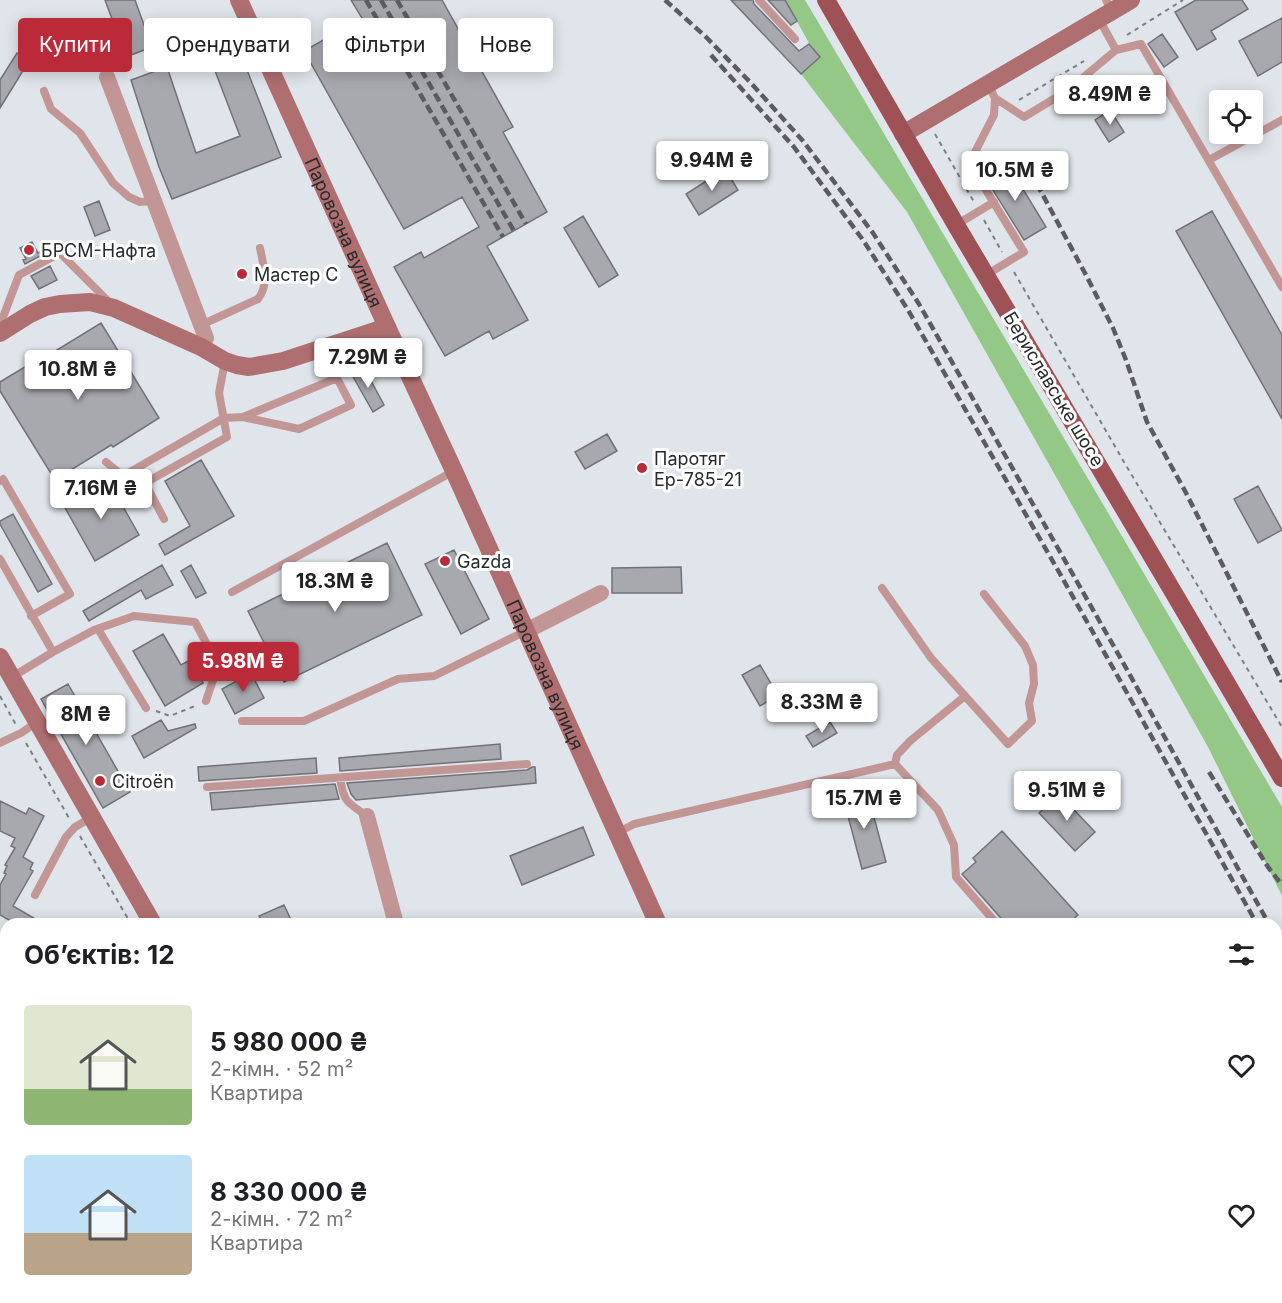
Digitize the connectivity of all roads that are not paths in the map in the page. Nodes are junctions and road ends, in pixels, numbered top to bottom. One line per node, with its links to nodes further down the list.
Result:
1 (239, 0): 23 (main road, Паровозна вулиця)
2 (759, 0): 6 (lane)
3 (826, 0): 12 (main road, Бериславське шосе)
4 (1131, 0): 5 (main road)
5 (1106, 10): 7 (lane); 10 (main road)
6 (795, 39)
7 (1116, 50): 10 (lane); 13 (lane)
8 (107, 77): 14 (street)
9 (44, 91): 14 (lane)
10 (991, 91): 12 (main road); 15 (lane)
11 (1282, 120): 13 (lane)
12 (903, 134): 16 (main road, Бериславське шосе)
13 (1209, 160): 19 (lane)
14 (154, 201): 22 (street)
15 (994, 202): 16 (lane); 18 (lane)
16 (956, 225): 18 (main road, Бериславське шосе)
17 (260, 248): 22 (lane)
18 (986, 276): 53 (main road, Бериславське шосе)
19 (1282, 287)
20 (114, 308): 21 (lane); 24 (main road); 25 (main road)
21 (0, 325)
22 (201, 325): 25 (street)
23 (387, 327): 26 (main road); 30 (main road, Паровозна вулиця)
24 (0, 333)
25 (201, 347): 26 (main road)
26 (225, 361): 28 (lane)
27 (243, 417): 27 (lane); 28 (lane)
28 (224, 418): 29 (lane); 32 (lane)
29 (106, 462)
30 (454, 471): 35 (lane); 40 (main road, Паровозна вулиця)
31 (0, 481): 38 (lane)
32 (164, 519)
33 (0, 559): 38 (lane)
34 (882, 588): 44 (lane)
35 (232, 592)
36 (601, 593): 40 (street)
37 (984, 594): 44 (lane)
38 (31, 616): 41 (lane)
39 (98, 628): 41 (lane); 45 (lane); 46 (lane)
40 (526, 631): 47 (lane); 57 (main road, Паровозна вулиця)
41 (52, 652): 43 (lane)
42 (0, 657): 43 (main road)
43 (12, 677): 48 (main road)
44 (965, 696): 51 (lane)
45 (206, 701)
46 (146, 708)
47 (242, 721)
48 (37, 722): 49 (lane); 56 (main road)
49 (0, 743)
50 (527, 764): 52 (lane)
51 (895, 764): 57 (lane); 62 (lane)
52 (340, 778): 54 (lane); 55 (lane)
53 (1282, 778)
54 (207, 788)
55 (367, 816): 60 (street)
56 (92, 817): 58 (lane); 59 (main road)
57 (617, 833): 61 (main road, Паровозна вулиця)
58 (36, 895)
59 (150, 918)
60 (394, 918)
61 (655, 918)
62 (992, 918)

